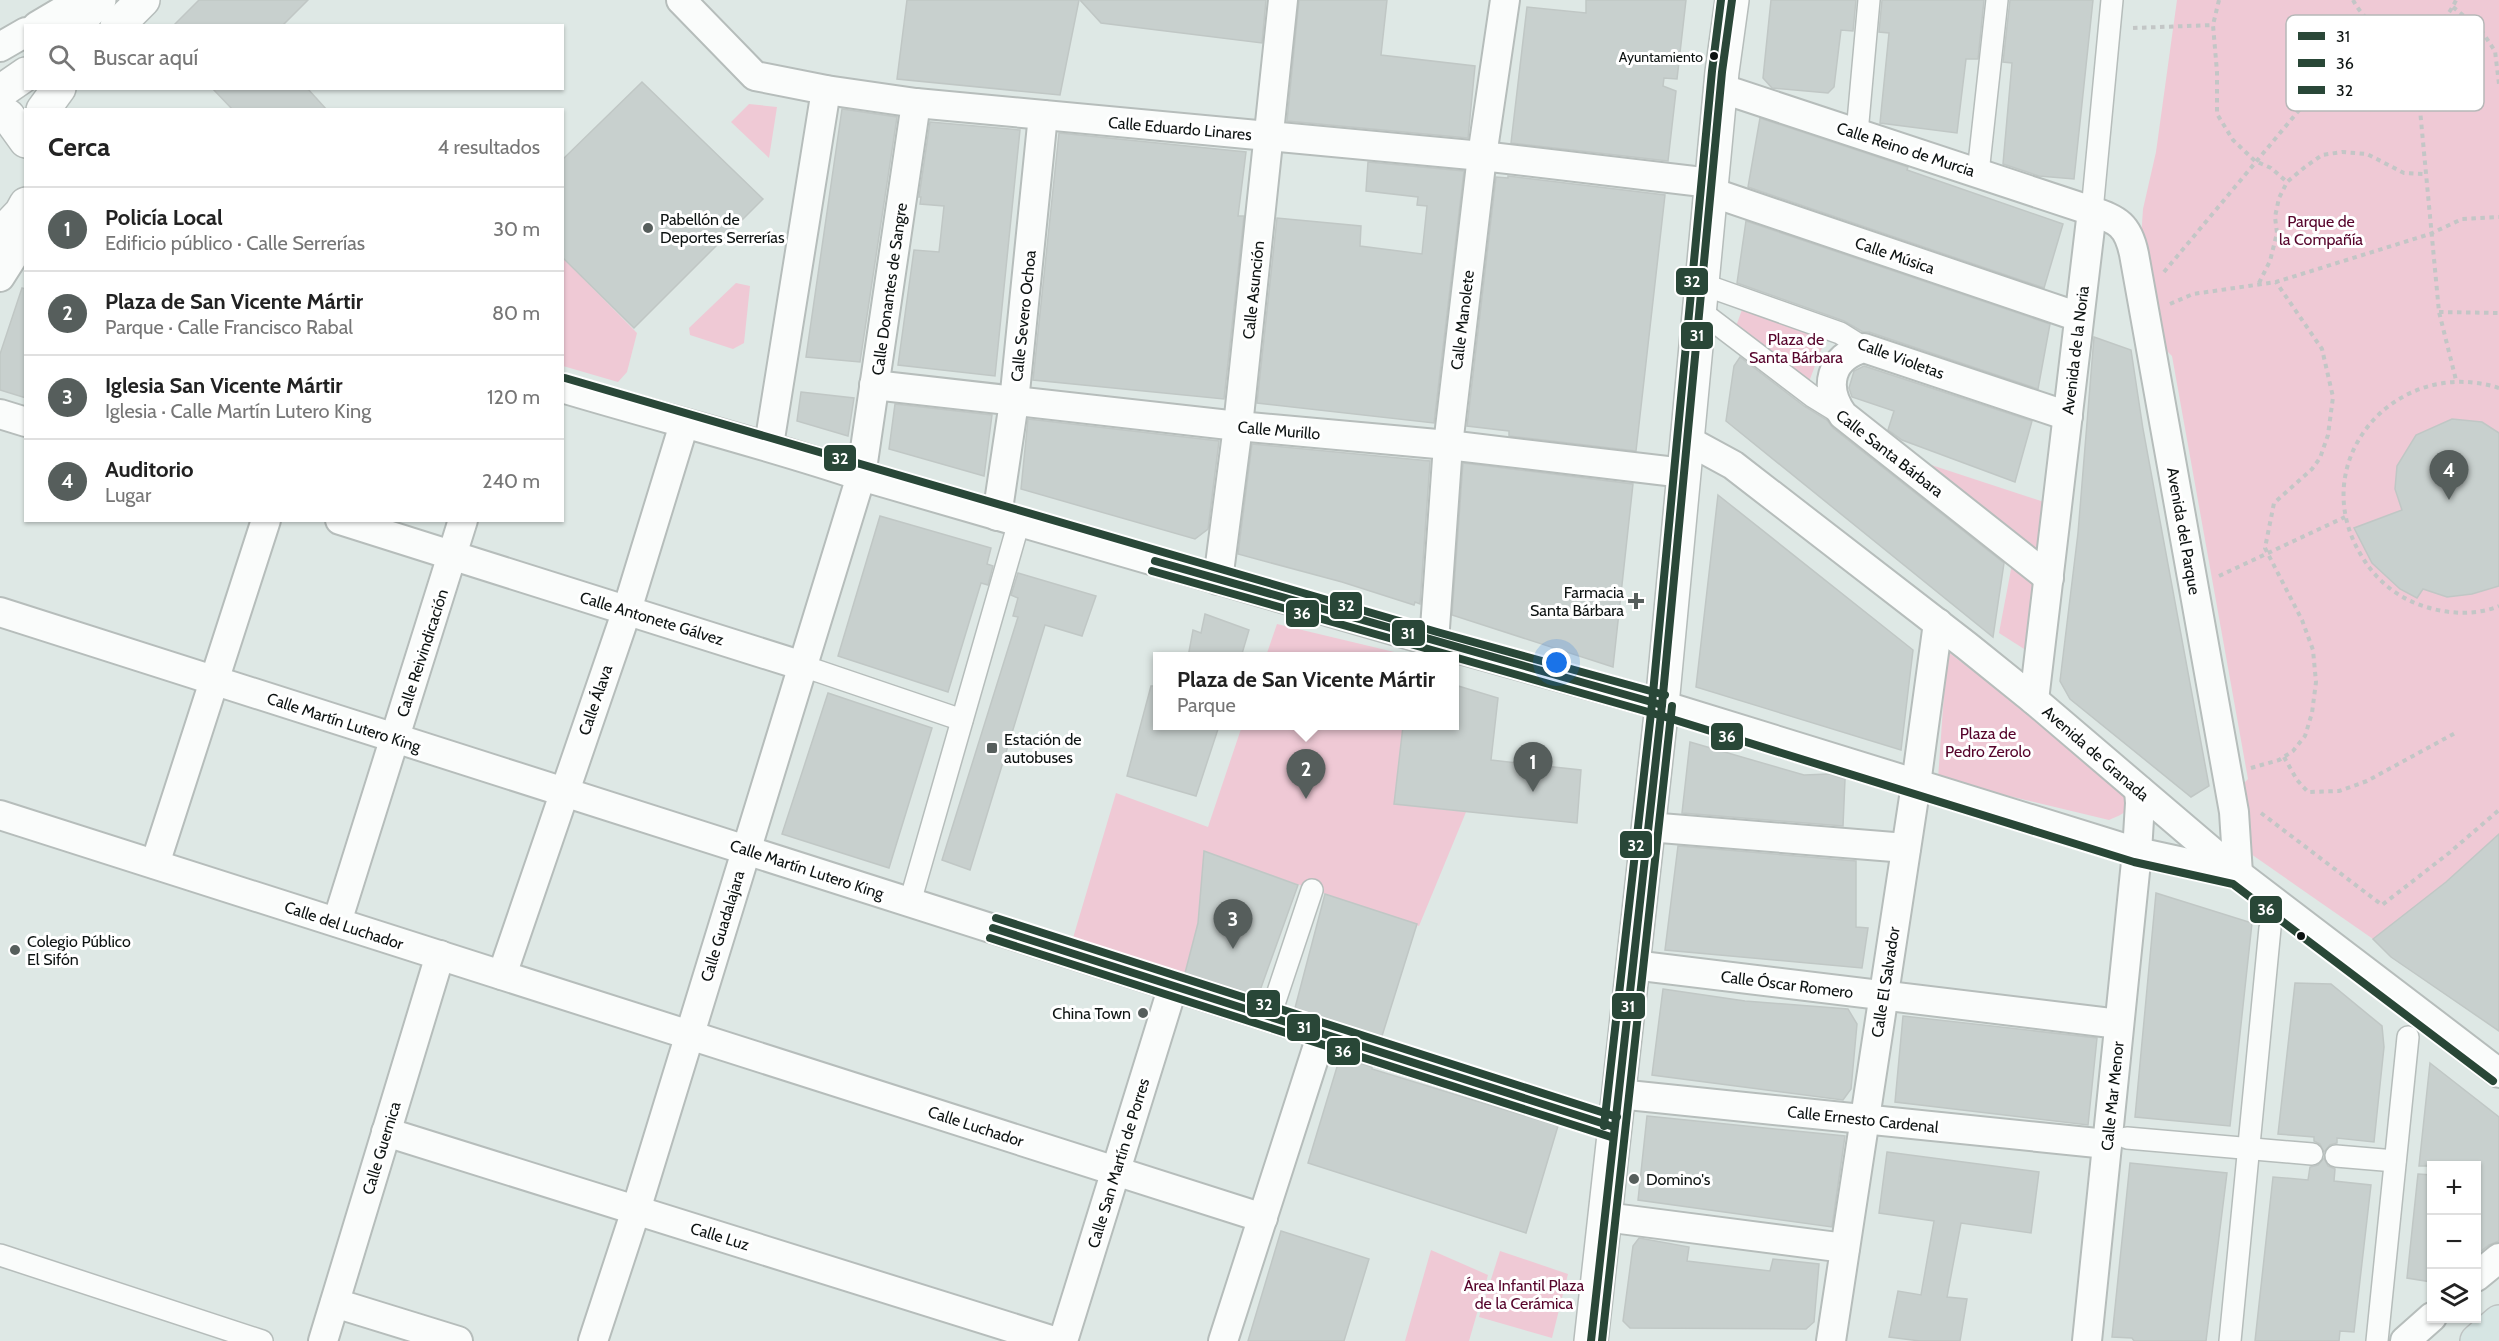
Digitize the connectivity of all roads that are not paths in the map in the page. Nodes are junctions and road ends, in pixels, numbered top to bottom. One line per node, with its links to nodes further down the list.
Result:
1 (81, 0): 12 (street)
2 (99, 0): 13 (main road)
3 (126, 0): 14 (main road)
4 (143, 0): 15 (main road)
5 (681, 0): 19 (street, Calle Eduardo Linares)
6 (1284, 0): 26 (street, Calle Asunción)
7 (1505, 0): 28 (street, Calle Manolete)
8 (1732, 0): 17 (main road)
9 (1869, 0): 25 (street)
10 (1997, 0): 29 (street)
11 (2112, 0): 31 (street, Avenida de la Noria)
12 (35, 24)
13 (76, 24)
14 (108, 24)
15 (119, 24)
16 (24, 75): 20 (main road)
17 (1720, 88): 25 (street, Calle Reino de Murcia); 30 (main road)
18 (58, 90): 22 (main road)
19 (826, 90): 21 (street, Calle Eduardo Linares); 47 (street)
20 (0, 93)
21 (916, 103): 24 (street, Calle Eduardo Linares); 37 (street, Calle Donantes de Sangre)
22 (44, 108)
23 (0, 111): 27 (main road)
24 (1043, 115): 26 (street, Calle Eduardo Linares); 39 (street, Calle Severo Ochoa)
25 (1857, 133): 29 (street, Calle Reino de Murcia)
26 (1270, 135): 28 (street, Calle Eduardo Linares); 45 (street, Calle Asunción)
27 (24, 136)
28 (1482, 156): 30 (street, Calle Eduardo Linares); 48 (street, Calle Manolete)
29 (1978, 173): 31 (street, Calle Reino de Murcia)
30 (1711, 187): 34 (main road); 35 (street, Calle Música)
31 (2092, 211): 35 (street, Avenida de la Noria); 78 (street, Avenida del Parque)
32 (17, 227): 33 (street)
33 (0, 277)
34 (1701, 297): 36 (street, Calle Violetas); 41 (street, Calle Santa Bárbara); 46 (main road)
35 (2079, 317): 42 (street, Avenida de la Noria)
36 (1864, 348): 41 (street); 42 (street, Calle Violetas)
37 (874, 385): 39 (street, Calle Murillo); 50 (street, Calle Donantes de Sangre)
38 (564, 389): 44 (street)
39 (1014, 402): 45 (street, Calle Murillo); 51 (street, Calle Severo Ochoa)
40 (0, 414): 43 (street)
41 (1843, 415): 56 (street, Calle Santa Bárbara)
42 (2068, 416): 56 (street, Avenida de la Noria)
43 (24, 421)
44 (684, 424): 47 (street); 58 (street, Calle Álava)
45 (1238, 426): 48 (street, Calle Murillo); 57 (street, Calle Asunción)
46 (1687, 440): 49 (main road); 60 (street, Avenida de Granada)
47 (769, 445): 50 (street)
48 (1448, 445): 49 (street, Calle Murillo); 61 (street, Calle Manolete)
49 (1684, 473): 65 (main road)
50 (861, 476): 51 (street); 62 (street, Calle Guadalajara)
51 (1008, 519): 57 (street); 66 (street)
52 (265, 522): 63 (street)
53 (346, 522): 55 (street, Calle Antonete Gálvez)
54 (462, 522): 55 (street, Calle Reivindicación)
55 (452, 556): 58 (street, Calle Antonete Gálvez); 67 (street, Calle Reivindicación)
56 (2049, 578): 64 (street, Avenida de la Noria)
57 (1218, 580): 61 (street)
58 (627, 610): 62 (street, Calle Antonete Gálvez); 70 (street, Calle Álava)
59 (0, 612): 63 (street, Calle Martín Lutero King)
60 (1938, 623): 64 (street, Avenida de Granada); 68 (street, Calle El Salvador)
61 (1434, 642): 65 (street)
62 (803, 666): 66 (street, Calle Antonete Gálvez); 75 (street, Calle Guadalajara)
63 (215, 680): 67 (street, Calle Martín Lutero King); 77 (street)
64 (2034, 700): 69 (street, Avenida de Granada)
65 (1662, 705): 68 (street); 72 (main road)
66 (962, 720): 80 (street)
67 (395, 738): 70 (street, Calle Martín Lutero King); 81 (street, Calle Reivindicación)
68 (1916, 784): 74 (street, Calle El Salvador); 76 (street)
69 (2139, 790): 73 (street, Avenida de Granada); 76 (street, Calle Mar Menor)
70 (563, 792): 75 (street, Calle Martín Lutero King); 85 (street, Calle Álava)
71 (0, 814): 77 (street, Calle del Luchador)
72 (1648, 827): 74 (street); 84 (main road)
73 (2196, 838): 76 (street); 78 (street, Avenida de Granada)
74 (1906, 848): 87 (street, Calle El Salvador)
75 (746, 849): 80 (street, Calle Martín Lutero King); 91 (street, Calle Guadalajara)
76 (2137, 852): 78 (street); 89 (street, Calle Mar Menor)
77 (155, 864): 81 (street, Calle del Luchador)
78 (2238, 874): 93 (street, Avenida de Granada)
79 (1312, 890): 88 (street)
80 (910, 902): 86 (street, Calle Martín Lutero King)
81 (337, 922): 83 (street, Calle del Luchador)
82 (2270, 928): 99 (street)
83 (440, 955): 85 (street, Calle del Luchador); 97 (street, Calle Guernica)
84 (1633, 965): 87 (street, Calle Óscar Romero); 94 (main road)
85 (502, 975): 91 (street, Calle del Luchador)
86 (1173, 986): 88 (street, Calle Martín Lutero King); 103 (street, Calle San Martín de Porres)
87 (1883, 996): 89 (street, Calle Óscar Romero); 95 (street, Calle El Salvador)
88 (1270, 1017): 90 (street, Calle Martín Lutero King)
89 (2119, 1024): 98 (street, Calle Mar Menor)
90 (1322, 1033): 96 (street, Calle Martín Lutero King); 106 (street)
91 (688, 1035): 103 (street, Calle Luchador); 104 (street, Calle Guadalajara)
92 (2408, 1037): 102 (street)
93 (2499, 1073)
94 (1618, 1094): 95 (street, Calle Ernesto Cardenal); 96 (main road)
95 (1864, 1120): 98 (street, Calle Ernesto Cardenal); 107 (street, Calle El Salvador)
96 (1614, 1127): 105 (main road)
97 (386, 1132): 104 (street, Calle Luz); 111 (street, Calle Guernica)
98 (2117, 1141): 99 (street); 123 (street, Calle Mar Menor)
99 (2249, 1148): 100 (street); 124 (street)
100 (2312, 1154)
101 (2336, 1156): 102 (street)
102 (2395, 1161): 125 (street)
103 (1116, 1171): 106 (street, Calle Luchador); 119 (street, Calle San Martín de Porres)
104 (636, 1210): 117 (street, Calle Guadalajara); 118 (street, Calle Luz)
105 (1605, 1217): 107 (street); 121 (main road)
106 (1263, 1218): 120 (street)
107 (1845, 1248): 122 (street, Calle El Salvador)
108 (0, 1255): 114 (street)
109 (2499, 1258): 110 (street)
110 (2481, 1273)
111 (335, 1303): 115 (street, Calle Guernica); 116 (street)
112 (2427, 1321): 126 (street)
113 (2499, 1322): 127 (main road)
114 (262, 1341)
115 (323, 1341)
116 (458, 1341)
117 (593, 1341)
118 (1054, 1341)
119 (1063, 1341)
120 (1223, 1341)
121 (1591, 1341)
122 (1831, 1341)
123 (2087, 1341)
124 (2230, 1341)
125 (2377, 1341)
126 (2405, 1341)
127 (2477, 1341)

